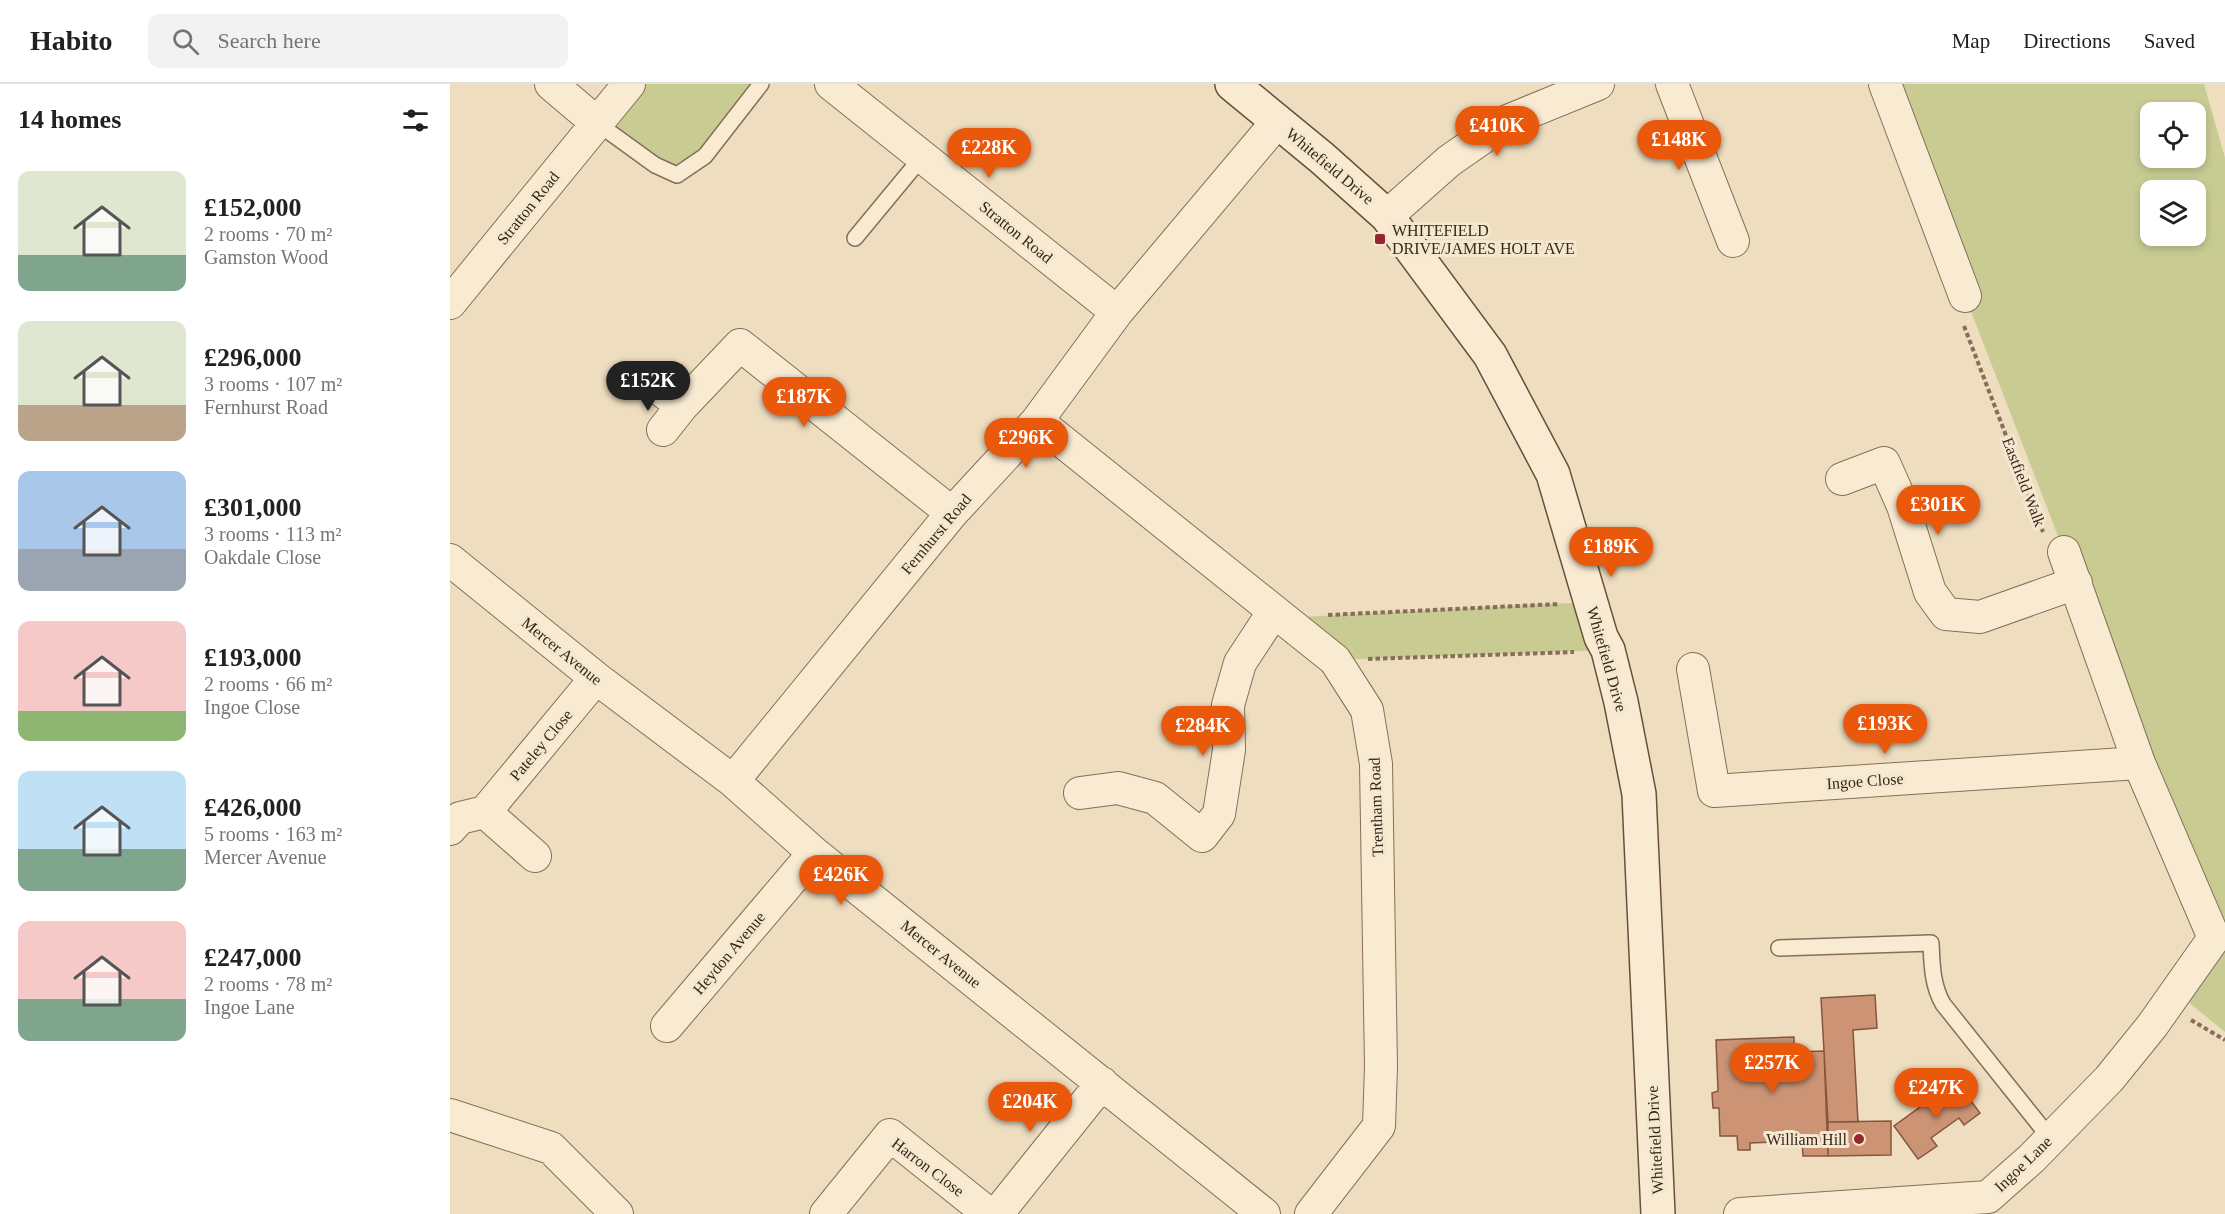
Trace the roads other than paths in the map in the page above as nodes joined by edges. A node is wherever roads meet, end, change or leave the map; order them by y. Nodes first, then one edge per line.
1 (550, 84) edge
2 (629, 84) edge
3 (761, 84) edge
4 (831, 84) edge
5 (1232, 84) edge
6 (1598, 84) edge
7 (1672, 84) edge
8 (1885, 84) edge
9 (1277, 122) junction
10 (597, 123) junction
11 (922, 157) junction
12 (1387, 216) junction
13 (855, 238) dead end
14 (1733, 241) dead end
15 (1965, 296) road end
16 (450, 303) edge
17 (1117, 312) junction
18 (645, 378) dead end
19 (1037, 421) junction
20 (1842, 479) dead end
21 (952, 513) junction
22 (2064, 552) road end
23 (450, 560) edge
24 (2076, 583) junction
25 (1278, 614) junction
26 (1693, 669) dead end
27 (596, 678) junction
28 (2139, 763) junction
29 (733, 782) junction
30 (1080, 794) dead end
31 (485, 812) junction
32 (450, 829) edge
33 (814, 853) junction
34 (535, 856) dead end
35 (1779, 948) dead end
36 (667, 1026) dead end
37 (1102, 1083) junction
38 (450, 1115) edge
39 (2050, 1138) junction
40 (1995, 1206) edge
41 (1875, 1210) edge
42 (617, 1214) edge
43 (826, 1214) edge
44 (989, 1214) edge
45 (997, 1214) edge
46 (1264, 1214) edge
47 (1311, 1214) edge
48 (1658, 1214) edge
49 (1740, 1214) edge

1 - 10 street
2 - 10 street, Stratton Road
3 - 10 lane
4 - 11 street, Stratton Road
5 - 9 main road, Whitefield Drive
6 - 12 street
7 - 14 street
8 - 15 street
9 - 12 main road, Whitefield Drive
9 - 17 street, Fernhurst Road
10 - 16 street, Stratton Road
11 - 13 lane
11 - 17 street, Stratton Road
12 - 48 main road, Whitefield Drive
17 - 19 street, Fernhurst Road
18 - 21 street
19 - 21 street, Fernhurst Road
19 - 25 street, Trentham Road
20 - 24 street
21 - 29 street, Fernhurst Road
22 - 24 street
23 - 27 street, Mercer Avenue
24 - 28 street
25 - 30 street
25 - 47 street, Trentham Road
26 - 28 street, Ingoe Close
27 - 29 street, Mercer Avenue
27 - 31 street, Pateley Close
28 - 39 street, Ingoe Lane
29 - 33 street, Mercer Avenue
31 - 32 street
31 - 34 street
33 - 36 street, Heydon Avenue
33 - 37 street, Mercer Avenue
35 - 39 lane
37 - 45 street
37 - 46 street, Mercer Avenue
38 - 42 street
39 - 40 street, Ingoe Lane
40 - 41 street, Ingoe Lane
41 - 49 street, Ingoe Lane
43 - 44 street, Harron Close

